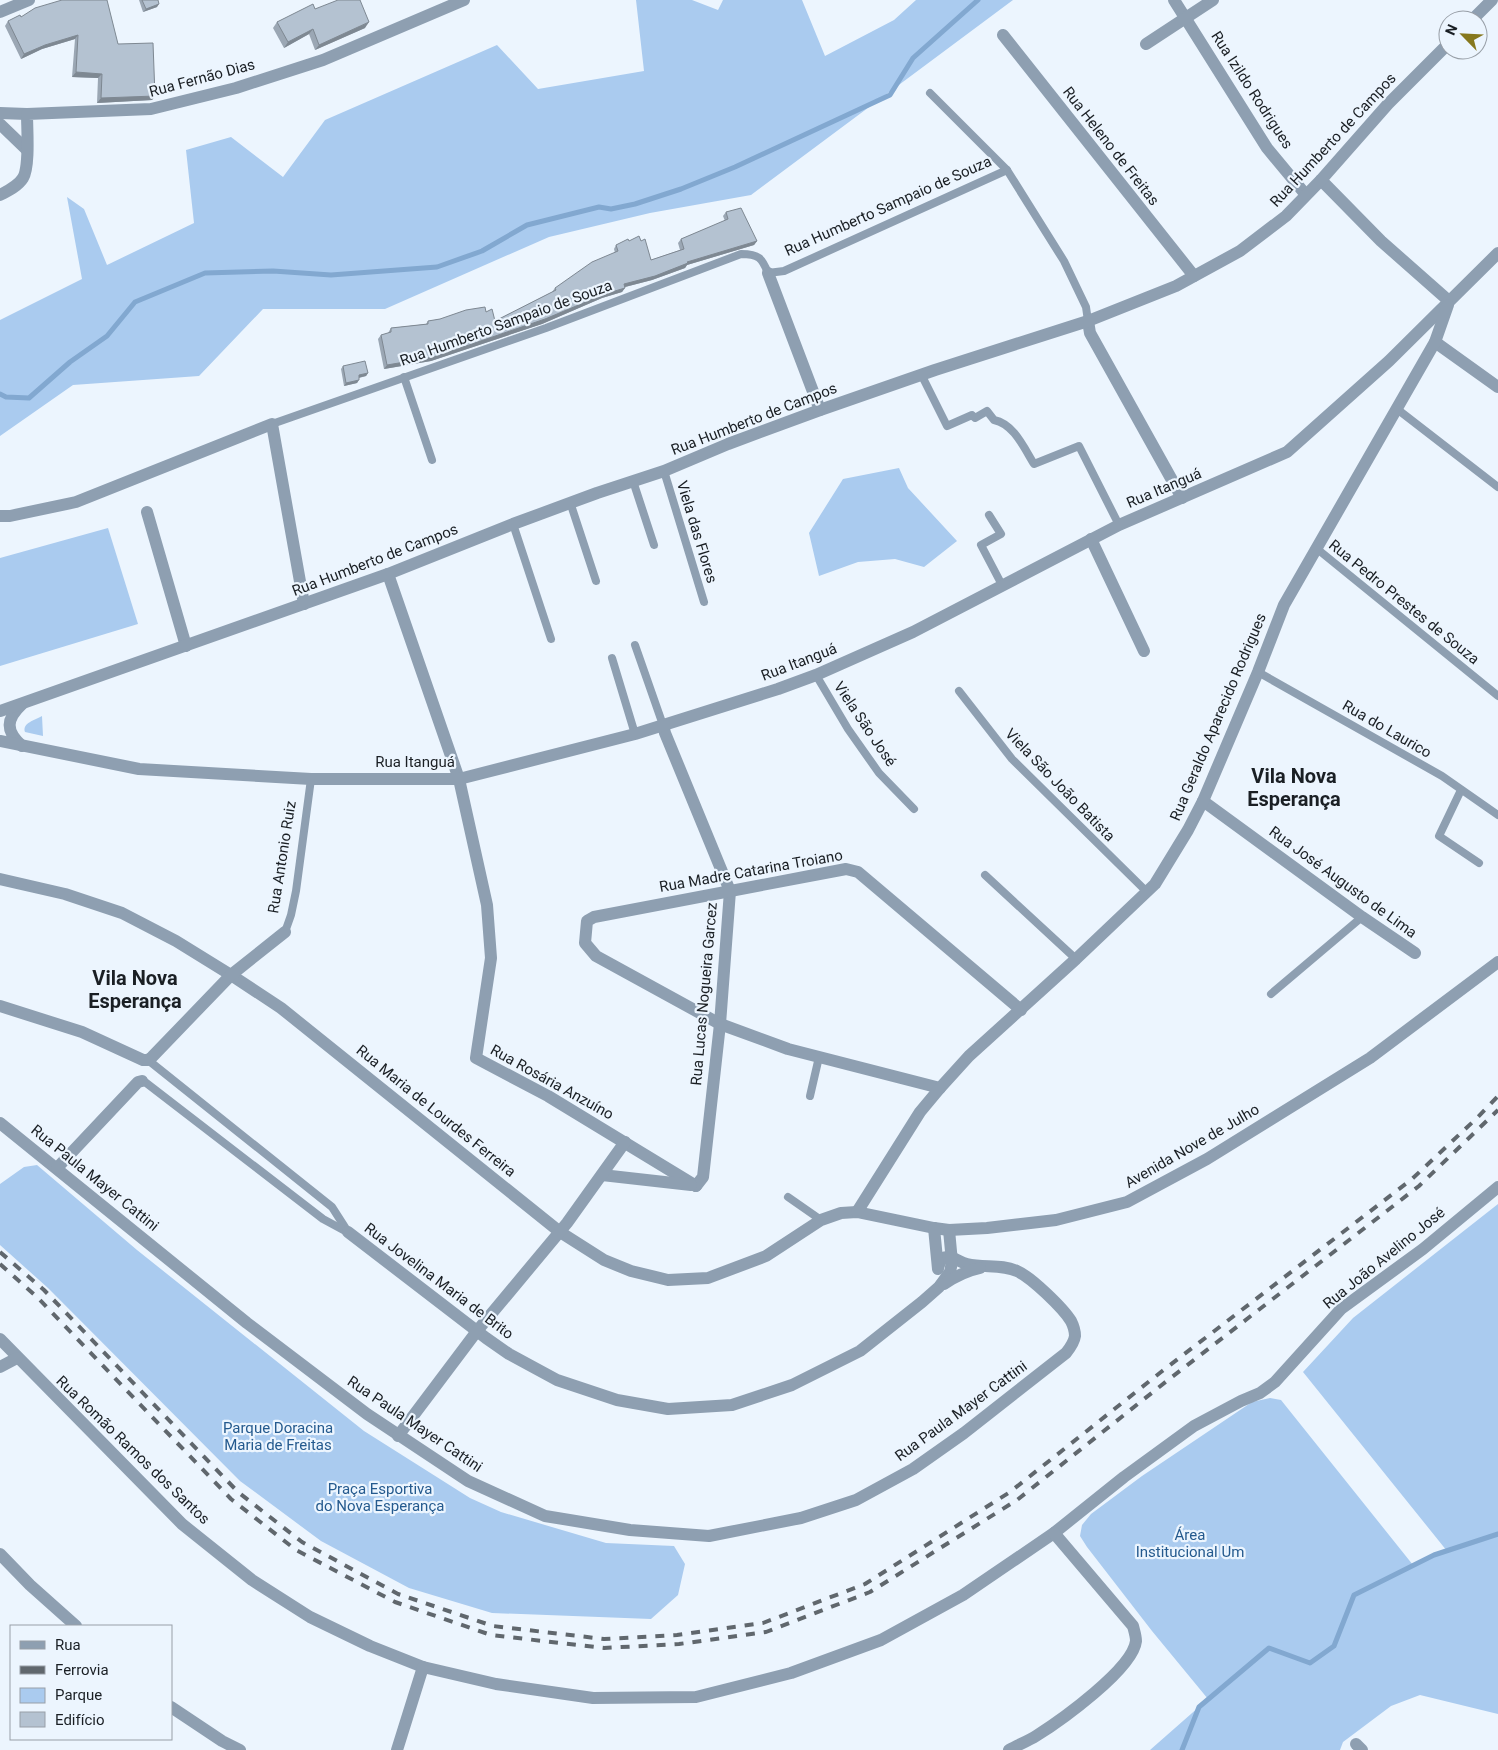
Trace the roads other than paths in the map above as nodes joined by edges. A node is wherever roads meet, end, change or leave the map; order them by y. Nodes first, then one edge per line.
1 (29, 0) edge
2 (464, 0) edge
3 (1174, 0) edge
4 (1213, 0) edge
5 (1492, 0) edge
6 (1482, 10) edge
7 (0, 12) edge
8 (1186, 18) junction
9 (1002, 35) dead end
10 (1146, 44) dead end
11 (1438, 54) edge
12 (930, 93) dead end
13 (0, 113) edge
14 (27, 114) junction
15 (0, 124) edge
16 (26, 150) junction
17 (1007, 170) junction
18 (1321, 180) junction
19 (0, 195) edge
20 (1306, 195) junction
21 (1498, 253) edge
22 (768, 274) junction
23 (1194, 276) junction
24 (1449, 301) junction
25 (1088, 321) junction
26 (1435, 342) junction
27 (1401, 349) junction
28 (1418, 371) junction
29 (921, 374) junction
30 (404, 377) junction
31 (1498, 387) edge
32 (1396, 409) junction
33 (820, 410) junction
34 (272, 424) junction
35 (432, 460) dead end
36 (664, 471) junction
37 (634, 481) junction
38 (1498, 487) edge
39 (1182, 498) junction
40 (570, 502) junction
41 (147, 512) dead end
42 (989, 515) dead end
43 (0, 516) edge
44 (513, 524) junction
45 (1119, 525) junction
46 (1091, 539) junction
47 (654, 545) dead end
48 (1316, 548) junction
49 (388, 574) junction
50 (596, 580) dead end
51 (1002, 585) junction
52 (704, 602) dead end
53 (304, 604) junction
54 (551, 639) dead end
55 (635, 645) dead end
56 (186, 646) junction
57 (1144, 651) dead end
58 (612, 658) dead end
59 (1258, 672) junction
60 (816, 675) junction
61 (959, 691) dead end
62 (1498, 696) edge
63 (22, 703) junction
64 (0, 711) edge
65 (663, 726) junction
66 (636, 734) junction
67 (0, 741) edge
68 (22, 746) junction
69 (311, 779) junction
70 (459, 779) junction
71 (1461, 790) junction
72 (1203, 801) junction
73 (914, 809) dead end
74 (1498, 815) edge
75 (1479, 863) dead end
76 (985, 875) dead end
77 (0, 879) edge
78 (730, 891) junction
79 (1147, 892) junction
80 (1362, 917) junction
81 (285, 932) joint
82 (1415, 953) dead end
83 (1076, 959) junction
84 (1498, 962) edge
85 (231, 975) junction
86 (1271, 994) dead end
87 (0, 1006) edge
88 (1021, 1010) junction
89 (720, 1024) junction
90 (819, 1058) junction
91 (148, 1060) junction
92 (142, 1081) joint
93 (940, 1088) junction
94 (810, 1096) dead end
95 (0, 1123) edge
96 (625, 1142) junction
97 (57, 1168) junction
98 (602, 1175) junction
99 (696, 1186) junction
100 (1498, 1187) edge
101 (788, 1197) dead end
102 (857, 1212) junction
103 (821, 1220) junction
104 (934, 1228) junction
105 (949, 1230) junction
106 (348, 1232) junction
107 (560, 1232) junction
108 (951, 1256) junction
109 (988, 1267) junction
110 (938, 1268) junction
111 (939, 1288) junction
112 (922, 1302) junction
113 (477, 1331) junction
114 (0, 1339) edge
115 (17, 1358) junction
116 (0, 1367) edge
117 (398, 1436) junction
118 (1054, 1533) junction
119 (0, 1554) edge
120 (75, 1625) edge
121 (423, 1667) junction
122 (172, 1708) edge
123 (240, 1750) edge
124 (397, 1750) edge
125 (1009, 1750) edge

1 - 7 street
2 - 14 street, Rua Fernão Dias
3 - 8 street, Rua Izildo Rodrigues
4 - 8 street
5 - 6 street
8 - 10 street
8 - 20 street, Rua Izildo Rodrigues
9 - 23 street, Rua Heleno de Freitas
11 - 18 street, Rua Humberto de Campos
12 - 17 lane
13 - 14 street, Rua Fernão Dias
14 - 16 street
15 - 16 street
16 - 19 street
17 - 22 lane, Rua Humberto Sampaio de Souza
17 - 25 lane
18 - 20 street, Rua Humberto de Campos
18 - 24 street
20 - 23 street, Rua Humberto de Campos
21 - 24 street, Rua Itanguá
22 - 30 lane, Rua Humberto Sampaio de Souza
22 - 33 street
23 - 25 street, Rua Humberto de Campos
24 - 26 street, Rua Geraldo Aparecido Rodrigues
24 - 27 street, Rua Itanguá
25 - 29 street, Rua Humberto de Campos
25 - 39 street
26 - 28 street, Rua Geraldo Aparecido Rodrigues
26 - 31 street
27 - 28 street
27 - 39 street, Rua Itanguá
28 - 32 street, Rua Geraldo Aparecido Rodrigues
29 - 33 street, Rua Humberto de Campos
29 - 45 lane
30 - 34 lane, Rua Humberto Sampaio de Souza
30 - 35 lane
32 - 38 lane
32 - 48 street, Rua Geraldo Aparecido Rodrigues
33 - 36 street, Rua Humberto de Campos
34 - 43 street, Rua Humberto Sampaio de Souza
34 - 53 street
36 - 37 street, Rua Humberto de Campos
36 - 52 lane, Viela das Flores
37 - 40 street, Rua Humberto de Campos
37 - 47 lane
39 - 45 street, Rua Itanguá
40 - 44 street, Rua Humberto de Campos
40 - 50 lane
41 - 56 street
42 - 51 lane
44 - 49 street, Rua Humberto de Campos
44 - 54 lane
45 - 46 street, Rua Itanguá
46 - 51 street, Rua Itanguá
46 - 57 street
48 - 59 street, Rua Geraldo Aparecido Rodrigues
48 - 62 lane, Rua Pedro Prestes de Souza
49 - 53 street, Rua Humberto de Campos
49 - 70 street
51 - 60 street, Rua Itanguá
53 - 56 street, Rua Humberto de Campos
55 - 65 lane
56 - 63 street, Rua Humberto de Campos
58 - 66 lane
59 - 71 lane, Rua do Laurico
59 - 72 street, Rua Geraldo Aparecido Rodrigues
60 - 65 street, Rua Itanguá
60 - 73 lane, Viela São José
61 - 79 lane, Viela São João Batista
63 - 64 street, Rua Humberto de Campos
63 - 68 street
65 - 66 street, Rua Itanguá
65 - 78 street, Rua Lucas Nogueira Garcez
66 - 70 street, Rua Itanguá
67 - 68 street, Rua Itanguá
68 - 69 street, Rua Itanguá
69 - 70 street, Rua Itanguá
69 - 81 lane, Rua Antonio Ruiz
70 - 96 street, Rua Rosária Anzuíno
71 - 74 lane, Rua do Laurico
71 - 75 lane
72 - 79 street, Rua Geraldo Aparecido Rodrigues
72 - 80 street, Rua José Augusto de Lima
76 - 83 lane
77 - 85 street, Rua Maria de Lourdes Ferreira
78 - 88 street, Rua Madre Catarina Troiano
78 - 89 street, Rua Lucas Nogueira Garcez
78 - 89 street, Rua Madre Catarina Troiano
79 - 83 street, Rua Geraldo Aparecido Rodrigues
80 - 82 street, Rua José Augusto de Lima
80 - 86 lane
81 - 85 street, Rua Antonio Ruiz
83 - 88 street, Rua Geraldo Aparecido Rodrigues
84 - 105 street, Avenida Nove de Julho
85 - 91 street, Rua Antonio Ruiz
85 - 107 street, Rua Maria de Lourdes Ferreira
87 - 91 street, Rua Jovelina Maria de Brito
88 - 93 street, Rua Geraldo Aparecido Rodrigues
89 - 90 street
89 - 99 street, Rua Lucas Nogueira Garcez
90 - 93 street
90 - 94 lane
91 - 106 lane, Rua Jovelina Maria de Brito
92 - 97 street
92 - 106 lane, Rua Jovelina Maria de Brito
93 - 102 street, Rua Geraldo Aparecido Rodrigues
95 - 97 street, Rua Paula Mayer Cattini
96 - 98 street
96 - 99 street, Rua Rosária Anzuíno
97 - 117 street, Rua Paula Mayer Cattini
98 - 99 street
98 - 107 street
100 - 118 street, Rua João Avelino José
101 - 103 lane
102 - 103 street, Rua Maria de Lourdes Ferreira
102 - 104 street, Avenida Nove de Julho
103 - 107 street, Rua Maria de Lourdes Ferreira
104 - 105 street, Avenida Nove de Julho
104 - 110 street, Rua Jovelina Maria de Brito
105 - 108 street, Rua Jovelina Maria de Brito
106 - 113 street, Rua Jovelina Maria de Brito
107 - 113 street
108 - 109 street, Rua Paula Mayer Cattini
108 - 110 street
108 - 111 street, Rua Jovelina Maria de Brito
109 - 111 street, Rua Paula Mayer Cattini
109 - 117 street, Rua Paula Mayer Cattini
110 - 112 street, Rua Jovelina Maria de Brito
111 - 112 street, Rua Jovelina Maria de Brito
112 - 113 street, Rua Jovelina Maria de Brito
113 - 117 street
114 - 115 street, Rua Romão Ramos dos Santos
115 - 116 street
115 - 121 street, Rua Romão Ramos dos Santos
118 - 121 street, Rua Romão Ramos dos Santos
118 - 125 street
119 - 120 street
121 - 124 street
122 - 123 street

